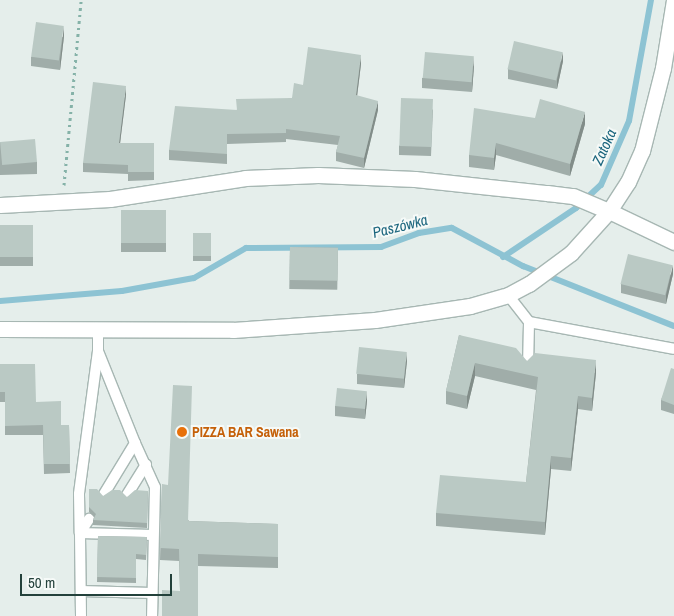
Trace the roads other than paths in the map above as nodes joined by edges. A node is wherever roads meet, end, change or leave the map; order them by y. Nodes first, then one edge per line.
1 (674, 0) edge
2 (0, 205) edge
3 (609, 211) junction
4 (674, 242) edge
5 (508, 295) junction
6 (529, 322) junction
7 (0, 329) edge
8 (98, 329) junction
9 (674, 349) edge
10 (98, 351) junction
11 (528, 367) edge
12 (135, 443) junction
13 (146, 465) junction
14 (104, 494) edge
15 (127, 495) edge
16 (89, 519) dead end
17 (80, 533) junction
18 (153, 535) junction
19 (80, 591) junction
20 (152, 593) junction
21 (81, 616) edge
22 (152, 616) edge

1 - 3 main road
2 - 3 main road
3 - 4 main road
3 - 5 main road
5 - 6 lane
5 - 8 main road
6 - 9 lane
6 - 11 lane
7 - 8 main road
8 - 10 lane
10 - 12 lane
10 - 17 lane
12 - 13 lane
12 - 14 lane
13 - 15 lane
13 - 18 lane
16 - 17 lane
17 - 18 lane
17 - 19 lane
18 - 20 lane
19 - 20 lane
19 - 21 lane
20 - 22 lane

